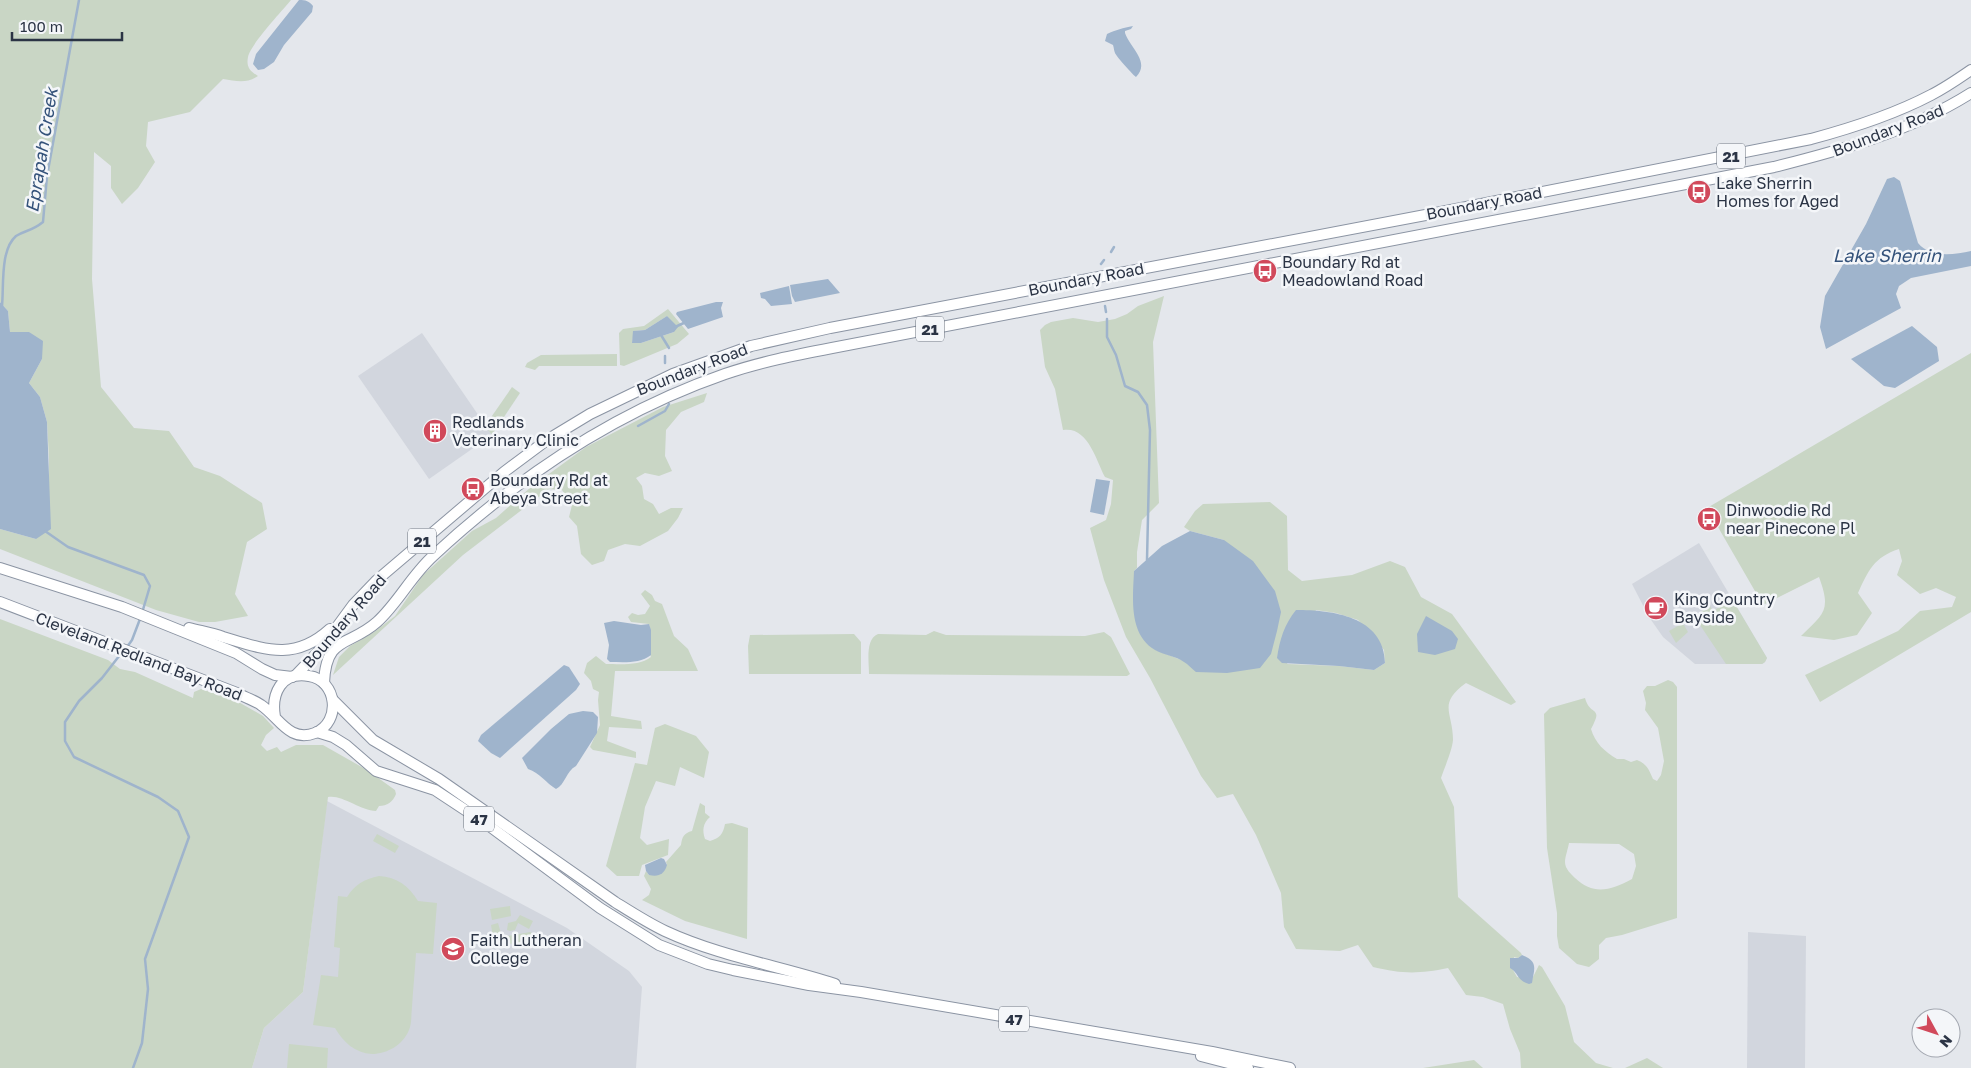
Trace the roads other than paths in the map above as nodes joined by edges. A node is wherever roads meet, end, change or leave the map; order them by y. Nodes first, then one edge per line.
1 (1971, 70) edge
2 (1971, 93) edge
3 (0, 568) edge
4 (0, 602) edge
5 (346, 615) junction
6 (222, 641) junction
7 (294, 676) junction
8 (324, 683) junction
9 (333, 700) junction
10 (275, 717) junction
11 (317, 732) junction
12 (861, 992) junction
13 (1167, 1045) junction
14 (1248, 1068) edge
15 (1290, 1068) edge

1 - 5 highway, Boundary Road / 21
2 - 8 highway, Boundary Road / 21
3 - 6 highway, 21
4 - 10 highway, Cleveland Redland Bay Road
5 - 6 highway, 21
5 - 7 highway, Boundary Road / 21
6 - 7 highway, Cleveland Redland Bay Road / 21
7 - 8 highway, Cleveland Redland Bay Road
7 - 10 highway, 21
8 - 9 highway, Cleveland Redland Bay Road
9 - 11 highway
9 - 12 highway, Cleveland Redland Bay Road / 47
10 - 11 highway, Cleveland Redland Bay Road
11 - 12 highway, Cleveland Redland Bay Road / 47
12 - 13 highway, Cleveland Redland Bay Road / 47
13 - 14 highway, Cleveland Redland Bay Road / 47
13 - 15 highway, Cleveland Redland Bay Road / 47

